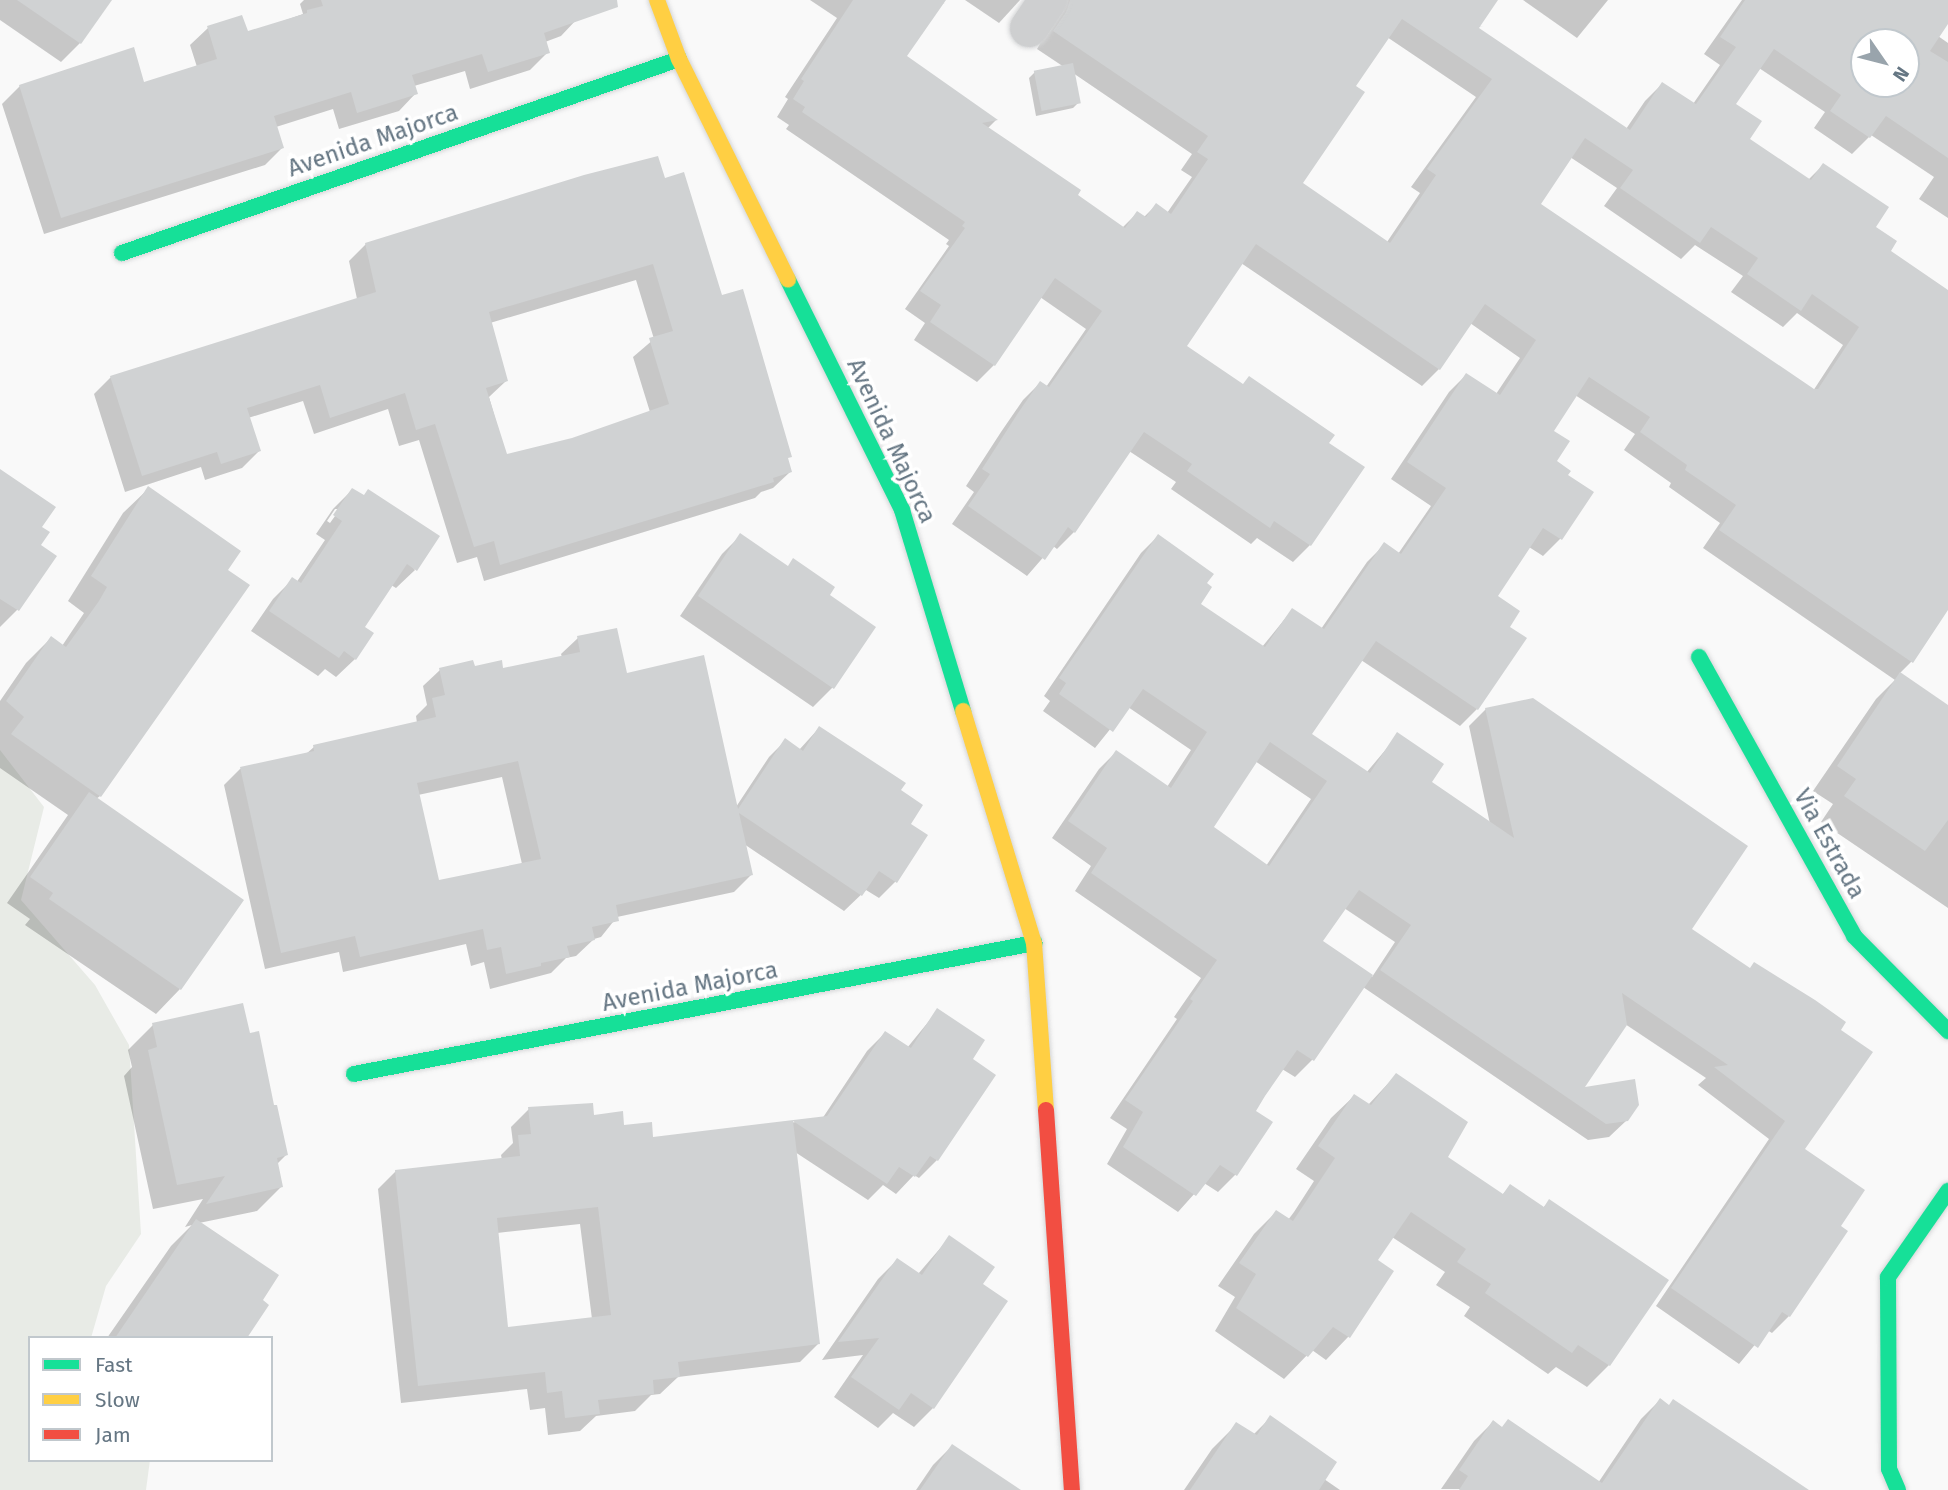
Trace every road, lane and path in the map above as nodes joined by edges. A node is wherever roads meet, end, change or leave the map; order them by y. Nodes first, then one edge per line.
1 (657, 0) edge
2 (679, 59) junction
3 (122, 253) dead end
4 (1699, 657) dead end
5 (1034, 943) junction
6 (1948, 1031) edge
7 (354, 1074) dead end
8 (1948, 1191) edge
9 (1072, 1490) edge
10 (1898, 1490) edge

1 - 2 street, Avenida Majorca
2 - 3 street, Avenida Majorca
2 - 5 street, Avenida Majorca
4 - 6 street, Via Estrada
5 - 7 street, Avenida Majorca
5 - 9 street, Avenida Majorca
8 - 10 street

